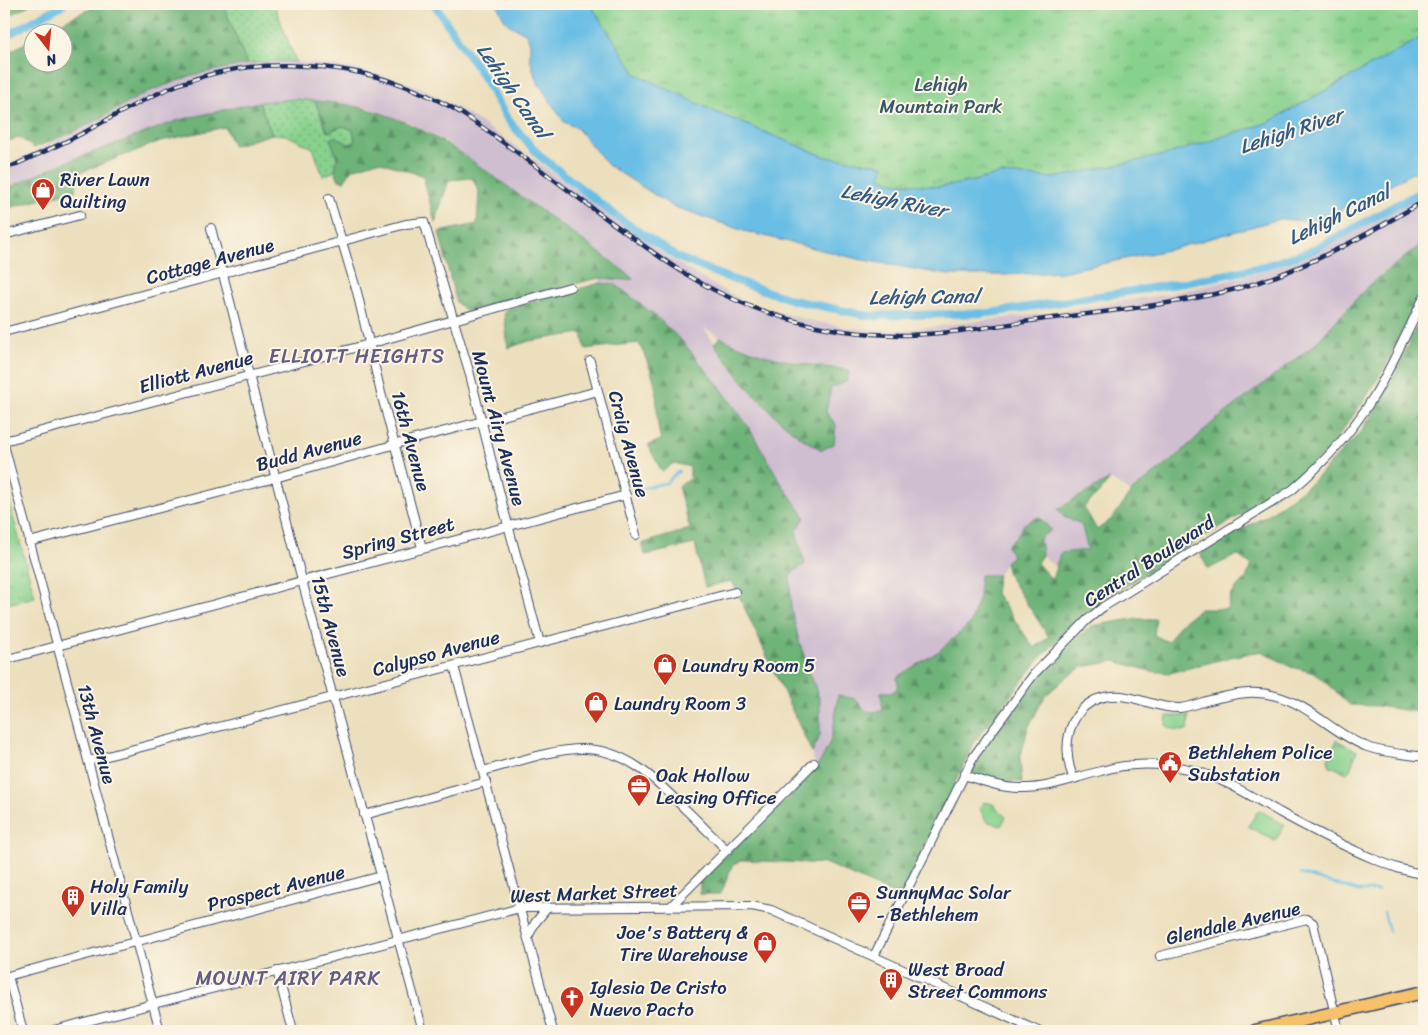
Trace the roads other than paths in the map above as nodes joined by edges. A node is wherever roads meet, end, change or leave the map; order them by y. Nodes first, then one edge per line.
1 (329, 198) dead end
2 (80, 215) dead end
3 (424, 222) joint
4 (211, 228) dead end
5 (4, 235) edge
6 (343, 242) junction
7 (222, 274) junction
8 (570, 287) dead end
9 (1424, 297) edge
10 (453, 320) junction
11 (4, 332) edge
12 (369, 344) junction
13 (590, 361) dead end
14 (249, 375) junction
15 (598, 391) junction
16 (481, 422) junction
17 (4, 441) edge
18 (396, 444) junction
19 (4, 445) edge
20 (276, 478) junction
21 (626, 495) junction
22 (508, 526) junction
23 (636, 535) dead end
24 (29, 542) junction
25 (422, 548) junction
26 (302, 581) junction
27 (735, 592) dead end
28 (540, 643) junction
29 (56, 646) junction
30 (4, 660) edge
31 (454, 666) junction
32 (333, 697) junction
33 (1424, 757) edge
34 (88, 761) junction
35 (814, 763) dead end
36 (483, 771) junction
37 (964, 775) junction
38 (1074, 779) junction
39 (486, 782) junction
40 (364, 814) junction
41 (727, 850) junction
42 (1424, 874) edge
43 (381, 876) junction
44 (671, 906) junction
45 (520, 908) junction
46 (548, 908) junction
47 (528, 937) junction
48 (398, 940) junction
49 (135, 942) junction
50 (874, 956) junction
51 (1160, 956) dead end
52 (277, 971) junction
53 (6, 976) edge
54 (1424, 992) edge
55 (153, 1004) junction
56 (1334, 1012) junction
57 (23, 1031) edge
58 (50, 1031) edge
59 (160, 1031) edge
60 (293, 1031) edge
61 (422, 1031) edge
62 (552, 1031) edge
63 (1038, 1031) edge
64 (1255, 1031) edge
65 (1339, 1031) edge

1 - 6 street, 16th Avenue
2 - 5 street
3 - 6 street, Cottage Avenue
3 - 10 street, Mount Airy Avenue
4 - 7 street, 15th Avenue
6 - 7 street, Cottage Avenue
6 - 12 street, 16th Avenue
7 - 11 street, Cottage Avenue
7 - 14 street, 15th Avenue
8 - 10 street, Elliott Avenue
9 - 37 street, Central Boulevard
10 - 12 street, Elliott Avenue
10 - 16 street, Mount Airy Avenue
12 - 14 street, Elliott Avenue
12 - 18 street, 16th Avenue
13 - 15 street, Craig Avenue
14 - 17 street, Elliott Avenue
14 - 20 street, 15th Avenue
15 - 16 street, Budd Avenue
15 - 21 street, Craig Avenue
16 - 18 street, Budd Avenue
16 - 22 street, Mount Airy Avenue
18 - 20 street, Budd Avenue
18 - 25 street, 16th Avenue
19 - 24 street, 13th Avenue
20 - 24 street, Budd Avenue
20 - 26 street, 15th Avenue
21 - 22 street, Spring Street
21 - 23 street, Craig Avenue
22 - 25 street, Spring Street
22 - 28 street, Mount Airy Avenue
24 - 29 street, 13th Avenue
25 - 26 street, Spring Street
26 - 29 street, Spring Street
26 - 32 street, 15th Avenue
27 - 28 street, Calypso Avenue
28 - 31 street, Calypso Avenue
29 - 30 street, Spring Street
29 - 34 street, 13th Avenue
31 - 32 street, Calypso Avenue
31 - 36 street
32 - 34 street, Calypso Avenue
32 - 40 street, 15th Avenue
33 - 38 street
34 - 49 street, 13th Avenue
35 - 41 street
36 - 39 street
36 - 41 street
37 - 38 street
37 - 50 street, Central Boulevard
38 - 42 street
39 - 40 street
39 - 45 street
40 - 43 street, 15th Avenue
41 - 44 street
43 - 48 street, 15th Avenue
43 - 49 street, Prospect Avenue
44 - 46 street, West Market Street
44 - 50 street, West Market Street
45 - 46 street, West Market Street
45 - 47 street
45 - 48 street, West Market Street
46 - 47 street
47 - 62 street
48 - 52 street, West Market Street
48 - 61 street, 15th Avenue
49 - 53 street, Prospect Avenue
49 - 55 street, 13th Avenue
50 - 63 street, West Market Street
51 - 56 street, Glendale Avenue
52 - 55 street, West Market Street
52 - 60 street
53 - 57 street
54 - 56 main road
55 - 58 street, West Market Street
55 - 59 street, 13th Avenue
56 - 64 main road
56 - 65 street

